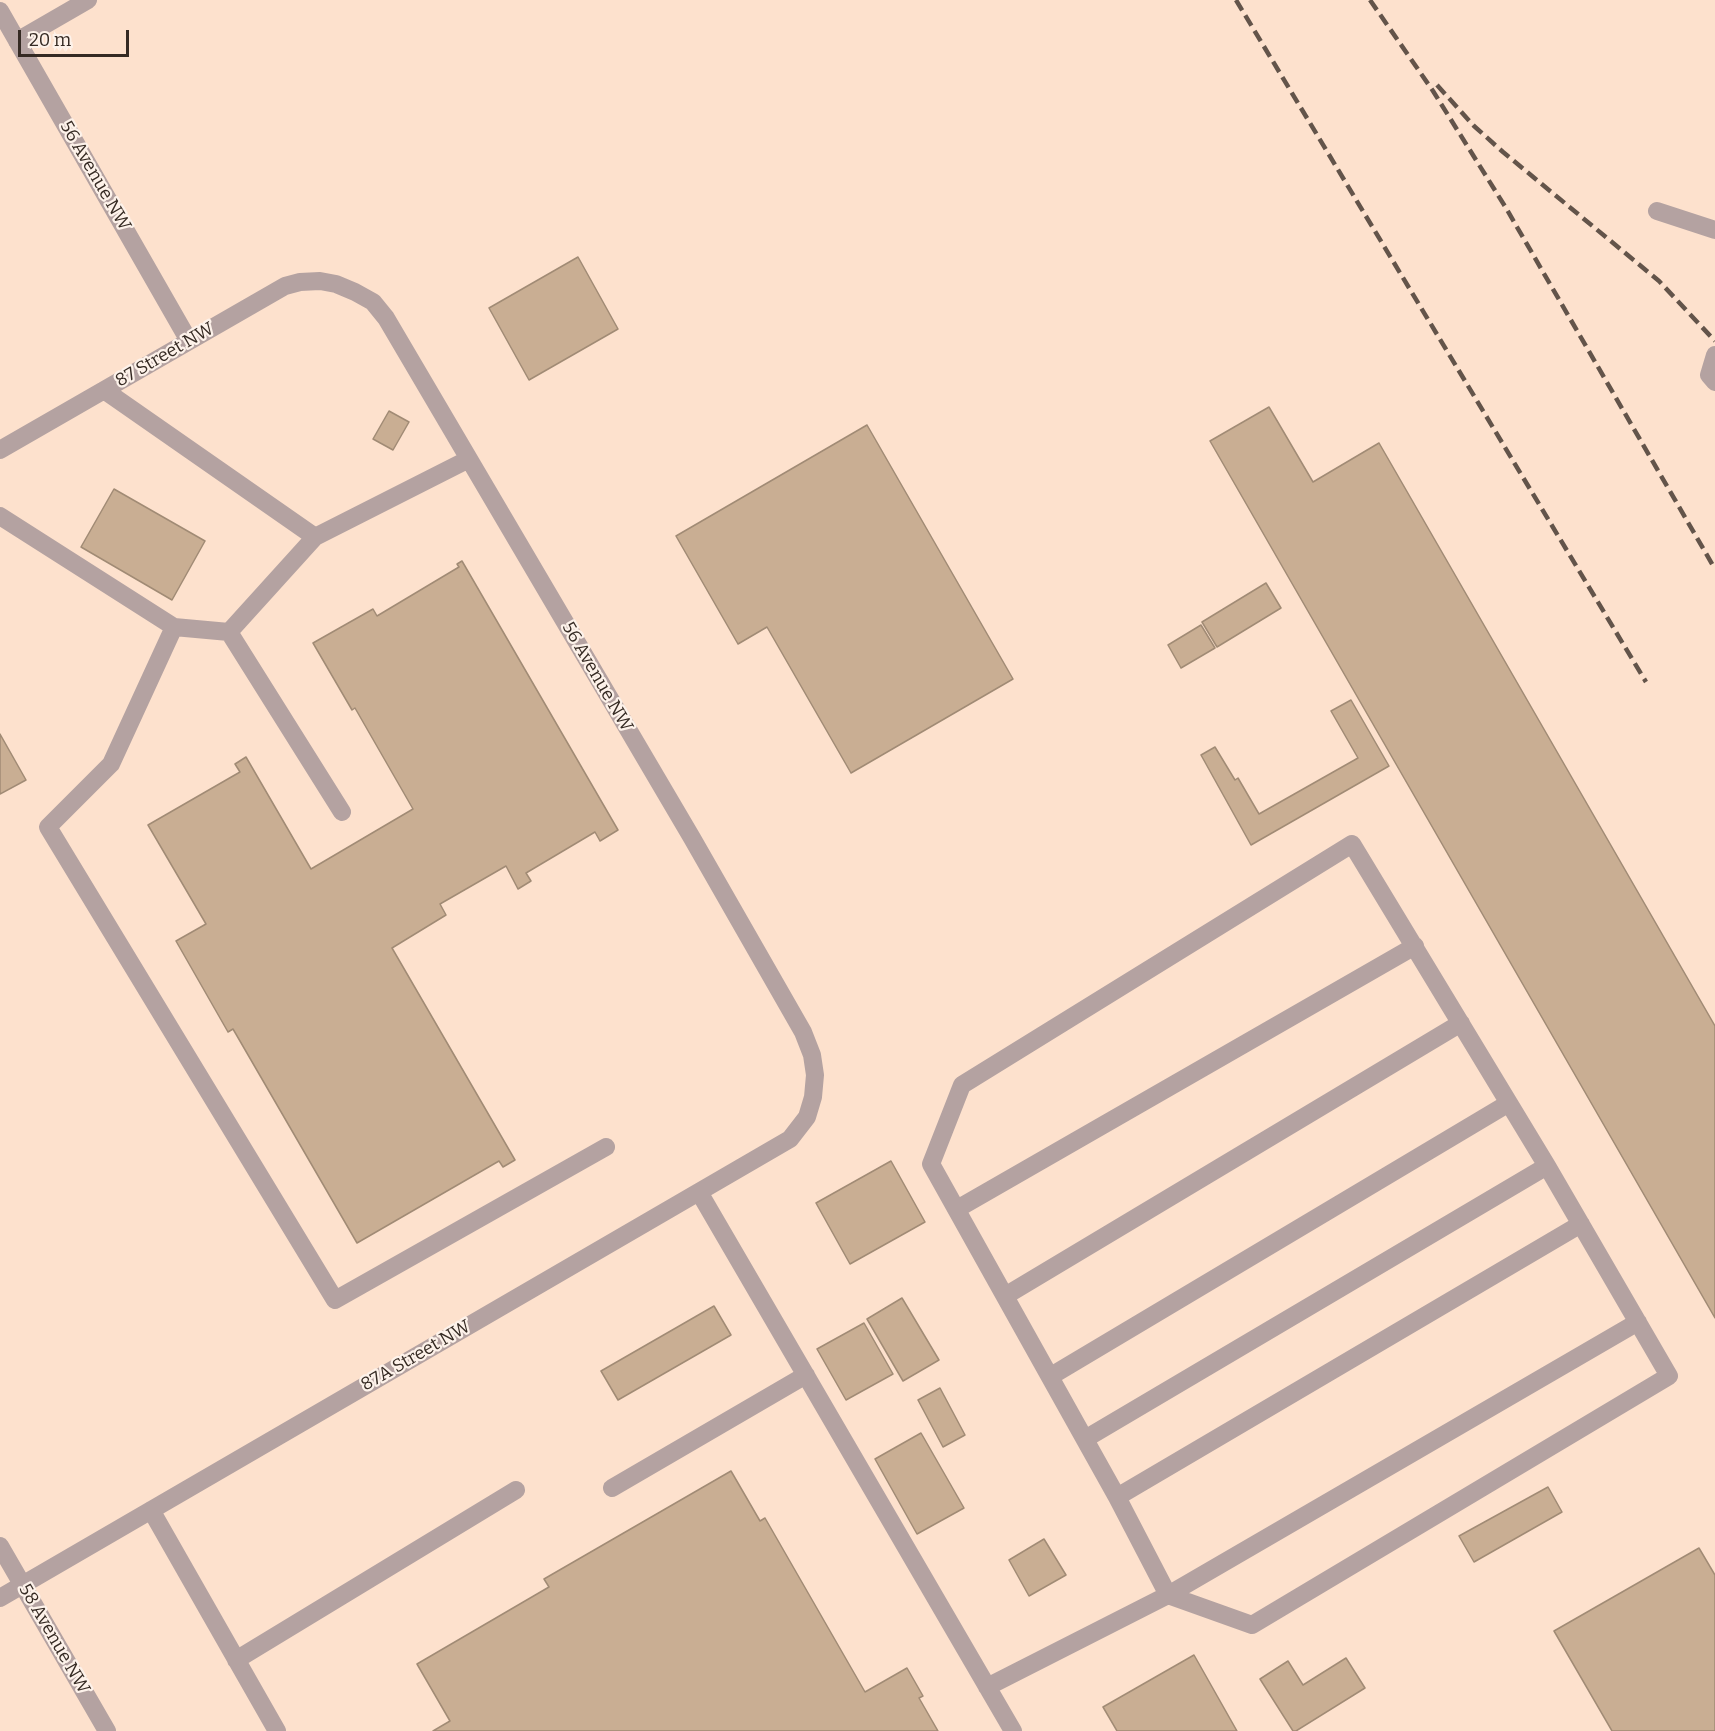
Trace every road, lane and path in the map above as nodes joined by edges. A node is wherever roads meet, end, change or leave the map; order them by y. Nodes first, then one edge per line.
1 (88, 0) edge
2 (0, 11) edge
3 (17, 41) junction
4 (1657, 211) dead end
5 (1715, 230) edge
6 (336, 284) joint
7 (189, 341) junction
8 (1715, 356) edge
9 (1715, 382) edge
10 (104, 390) junction
11 (0, 450) edge
12 (469, 459) junction
13 (0, 516) edge
14 (315, 537) junction
15 (174, 627) junction
16 (229, 632) junction
17 (342, 812) dead end
18 (1414, 946) junction
19 (1461, 1023) junction
20 (813, 1097) joint
21 (1509, 1103) junction
22 (606, 1147) dead end
23 (1547, 1166) junction
24 (699, 1192) junction
25 (957, 1209) junction
26 (1581, 1224) junction
27 (1005, 1296) junction
28 (1638, 1322) junction
29 (806, 1375) junction
30 (1051, 1376) junction
31 (1085, 1439) junction
32 (612, 1488) dead end
33 (516, 1490) dead end
34 (1117, 1497) junction
35 (151, 1510) junction
36 (0, 1546) edge
37 (22, 1585) junction
38 (1168, 1596) junction
39 (0, 1598) edge
40 (236, 1660) junction
41 (987, 1687) junction
42 (107, 1731) edge
43 (277, 1731) edge
44 (1013, 1731) edge

1 - 3 street
2 - 3 street, 56 Avenue NW
3 - 7 street, 56 Avenue NW
4 - 5 street
6 - 7 street, 87 Street NW
6 - 12 street, 56 Avenue NW
7 - 10 street, 87 Street NW
8 - 9 street
10 - 11 street, 87 Street NW
10 - 14 street
12 - 14 street
12 - 20 street, 56 Avenue NW
13 - 15 street
14 - 16 street
15 - 16 street
15 - 22 street
16 - 17 street
18 - 19 street
18 - 25 street
18 - 25 street
19 - 21 street
19 - 27 street
20 - 24 street, 87A Street NW
21 - 23 street
21 - 30 street
23 - 26 street
23 - 31 street
24 - 29 street
24 - 35 street, 87A Street NW
25 - 27 street
26 - 28 street
26 - 34 street
27 - 30 street
28 - 38 street
28 - 38 street
29 - 32 street
29 - 41 street
30 - 31 street
31 - 34 street
33 - 40 street
34 - 38 street
35 - 37 street, 87A Street NW
35 - 40 street
36 - 37 street, 58 Avenue NW
37 - 39 street, 87A Street NW
37 - 42 street, 58 Avenue NW
38 - 41 street
40 - 43 street
41 - 44 street

